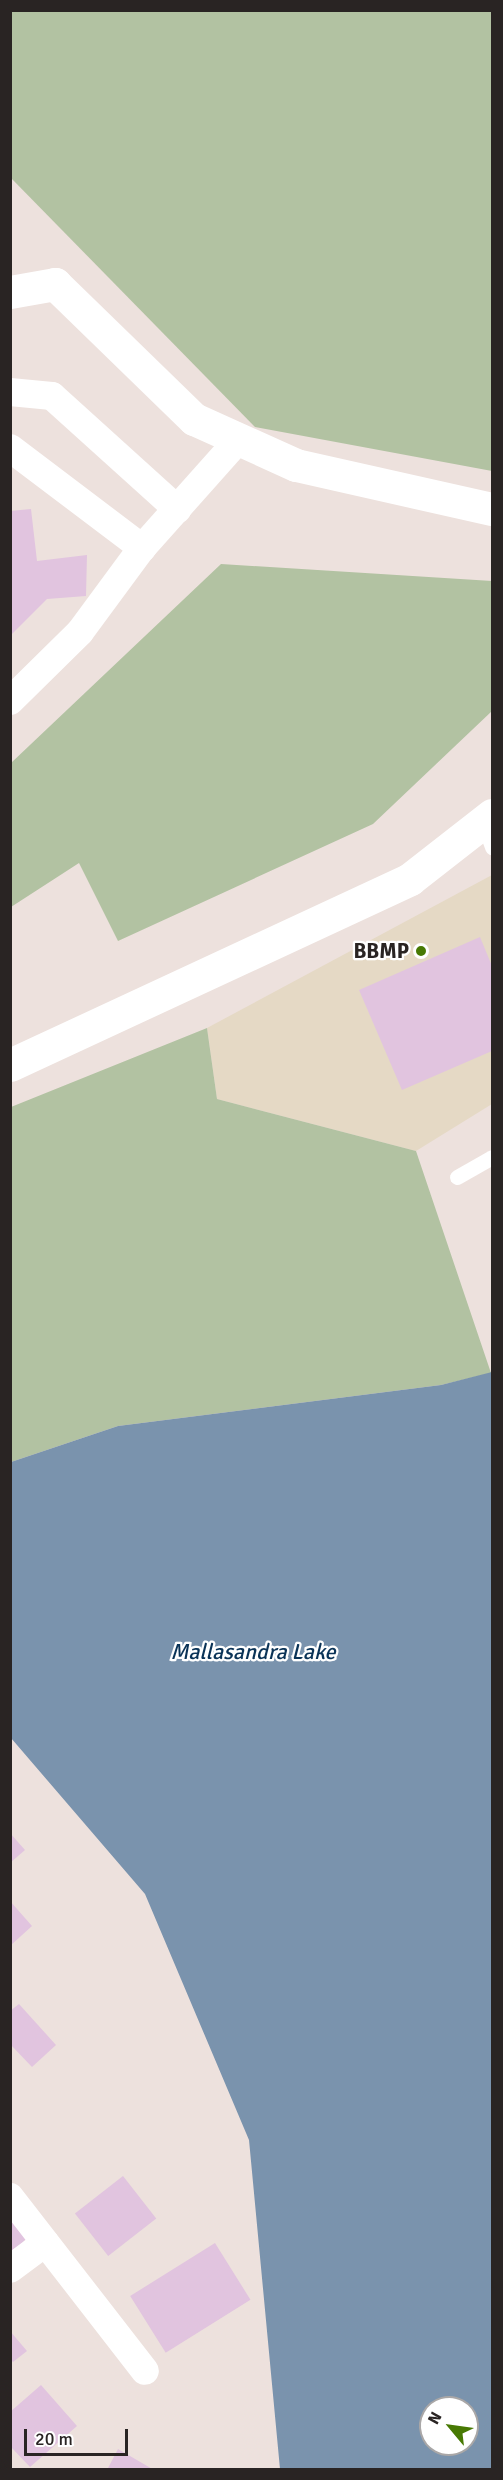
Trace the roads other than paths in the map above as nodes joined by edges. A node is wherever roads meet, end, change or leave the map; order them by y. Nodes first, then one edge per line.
1 (10, 292) edge
2 (10, 392) edge
3 (239, 439) junction
4 (10, 448) edge
5 (177, 509) junction
6 (492, 509) edge
7 (142, 548) junction
8 (10, 701) edge
9 (489, 828) edge
10 (10, 1065) edge
11 (492, 1157) edge
12 (457, 1177) dead end
13 (10, 2197) edge
14 (45, 2243) junction
15 (10, 2269) edge
16 (145, 2371) dead end

1 - 3 street
2 - 5 street
3 - 5 street
3 - 6 street
4 - 7 street
5 - 7 street
7 - 8 street
9 - 10 street
11 - 12 lane
13 - 14 street
14 - 15 street
14 - 16 street

